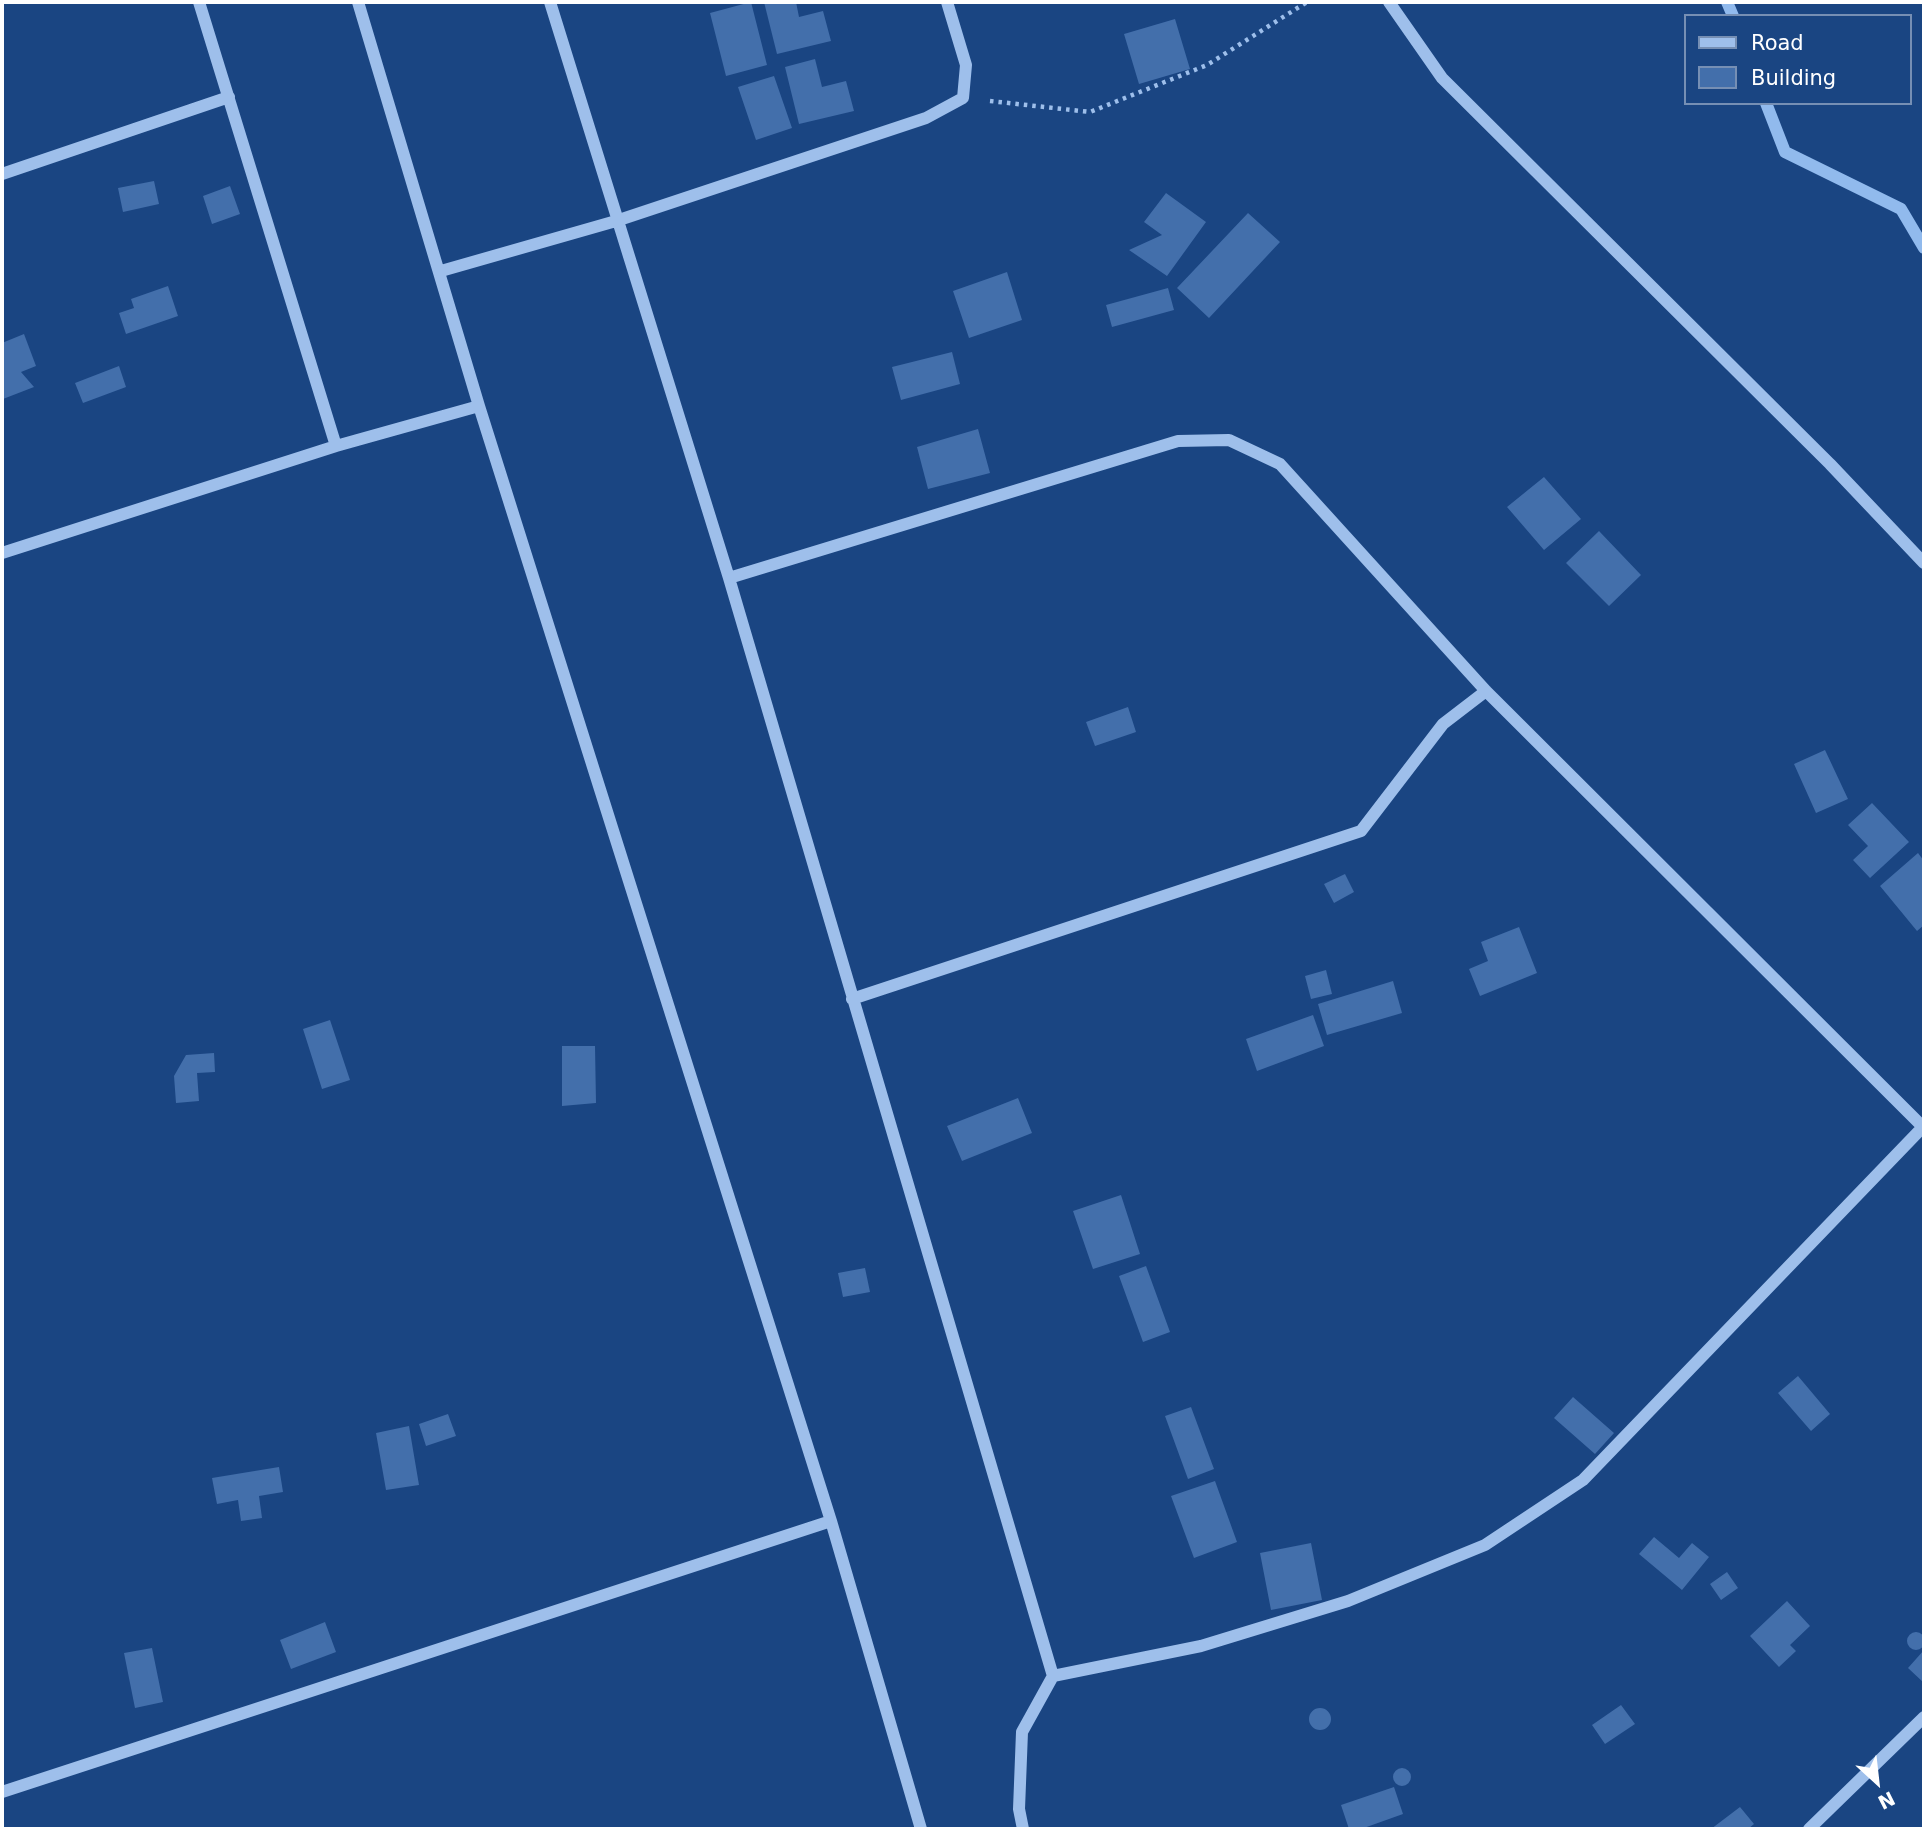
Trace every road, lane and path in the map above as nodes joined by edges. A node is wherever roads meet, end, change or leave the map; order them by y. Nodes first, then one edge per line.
1 (198, 2) edge
2 (358, 2) edge
3 (550, 2) edge
4 (947, 2) edge
5 (1307, 2) edge
6 (1389, 2) edge
7 (229, 97) junction
8 (963, 99) junction
9 (2, 174) edge
10 (616, 221) junction
11 (441, 271) junction
12 (479, 406) junction
13 (336, 446) junction
14 (2, 553) edge
15 (1924, 563) edge
16 (729, 578) junction
17 (1486, 691) junction
18 (852, 999) junction
19 (1924, 1128) edge
20 (831, 1521) junction
21 (1052, 1676) junction
22 (1924, 1717) edge
23 (2, 1793) edge
24 (921, 1829) edge
25 (1023, 1829) edge
26 (1809, 1829) edge

1 - 7 street
2 - 11 street
3 - 10 street
4 - 8 street
5 - 8 path
6 - 15 street
7 - 9 street
7 - 13 street
8 - 10 street
10 - 11 street
10 - 16 street
11 - 12 street
12 - 13 street
12 - 20 street
13 - 14 street
16 - 17 street
16 - 18 street
17 - 18 street
17 - 19 street
18 - 21 street
19 - 21 street
20 - 23 street
20 - 24 street
21 - 25 street
22 - 26 street

